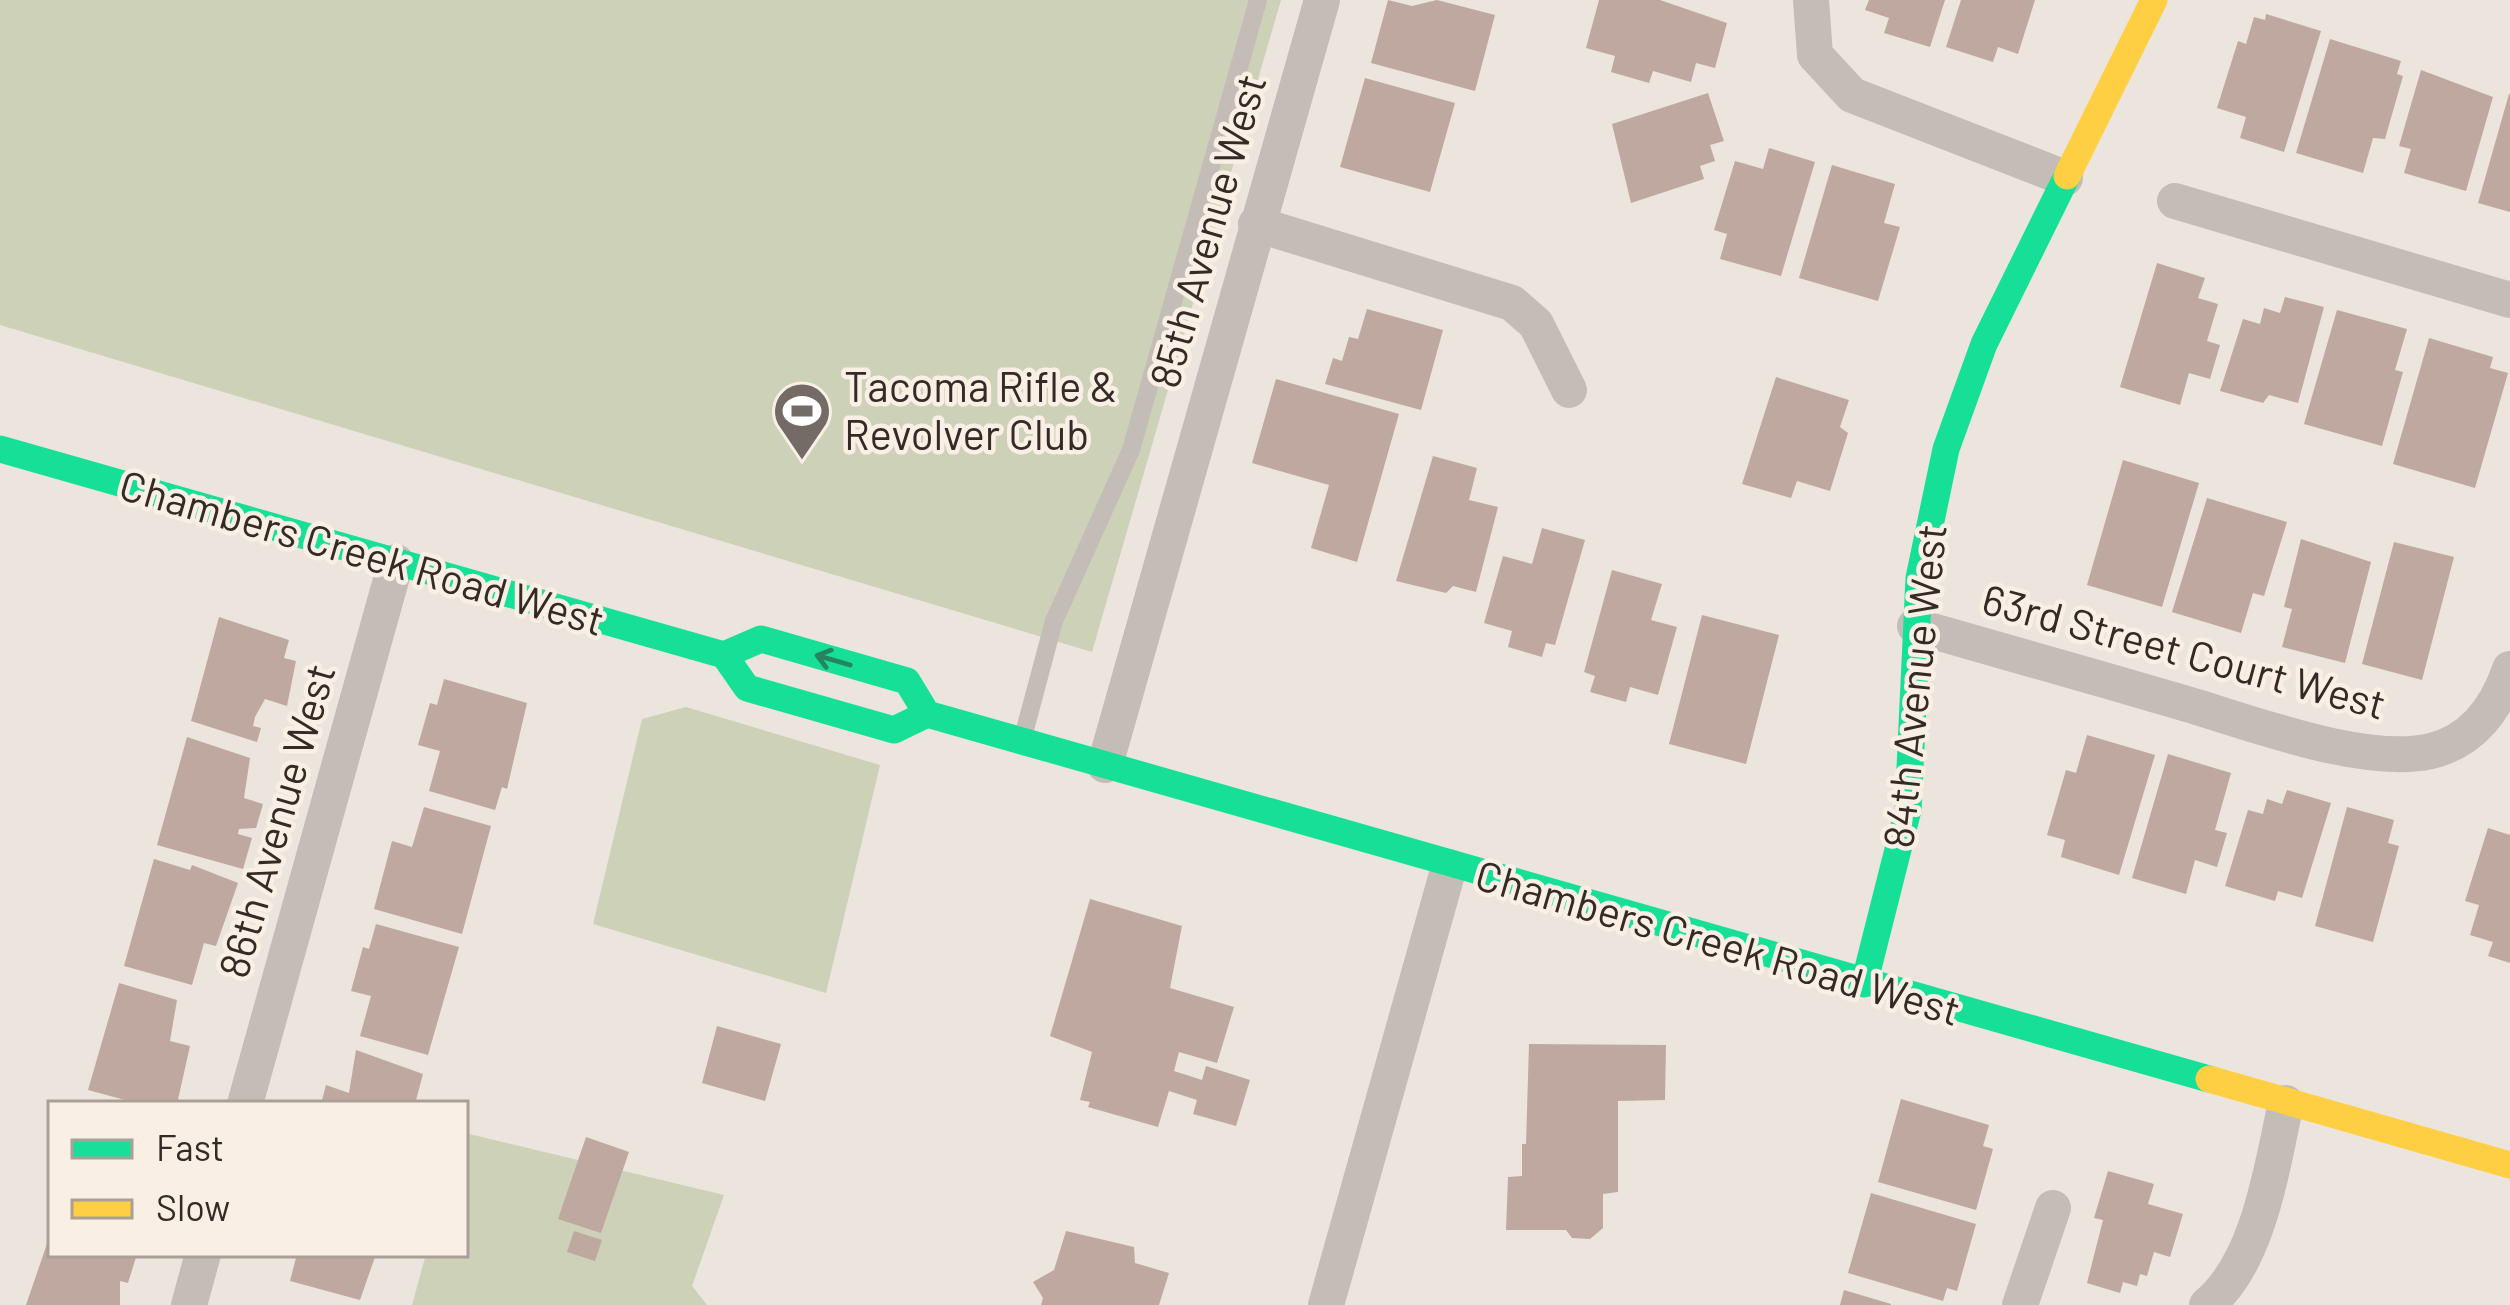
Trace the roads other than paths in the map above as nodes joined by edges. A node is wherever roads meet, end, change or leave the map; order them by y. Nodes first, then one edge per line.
1 (1258, 0) edge
2 (1322, 0) edge
3 (1811, 0) edge
4 (2154, 0) edge
5 (2065, 178) junction
6 (2175, 201) dead end
7 (1256, 224) junction
8 (2510, 300) edge
9 (1569, 390) dead end
10 (0, 449) edge
11 (396, 562) junction
12 (1915, 626) junction
13 (724, 655) junction
14 (2510, 669) edge
15 (928, 714) junction
16 (1022, 741) junction
17 (1105, 765) junction
18 (1449, 867) junction
19 (1864, 984) junction
20 (246, 1101) edge
21 (2286, 1103) junction
22 (2510, 1165) edge
23 (2053, 1208) dead end
24 (202, 1257) edge
25 (189, 1305) edge
26 (1326, 1305) edge
27 (2020, 1305) edge
28 (2207, 1305) edge

1 - 16 lane
2 - 7 street, 85th Avenue West
3 - 5 street
4 - 5 street, 84th Avenue West
5 - 12 street, 84th Avenue West
6 - 8 street
7 - 9 street
7 - 17 street, 85th Avenue West
10 - 11 street, Chambers Creek Road West
11 - 13 street, Chambers Creek Road West
11 - 20 street, 86th Avenue West
12 - 14 street, 63rd Street Court West
12 - 19 street, 84th Avenue West
13 - 15 street, Chambers Creek Road West
15 -> 13 street, Chambers Creek Road West
15 - 16 street, Chambers Creek Road West
16 - 17 street, Chambers Creek Road West
17 - 18 street, Chambers Creek Road West
18 - 19 street, Chambers Creek Road West
18 - 26 street
19 - 21 street, Chambers Creek Road West
21 - 22 street, Chambers Creek Road West
21 - 28 street
23 - 27 street
24 - 25 street

